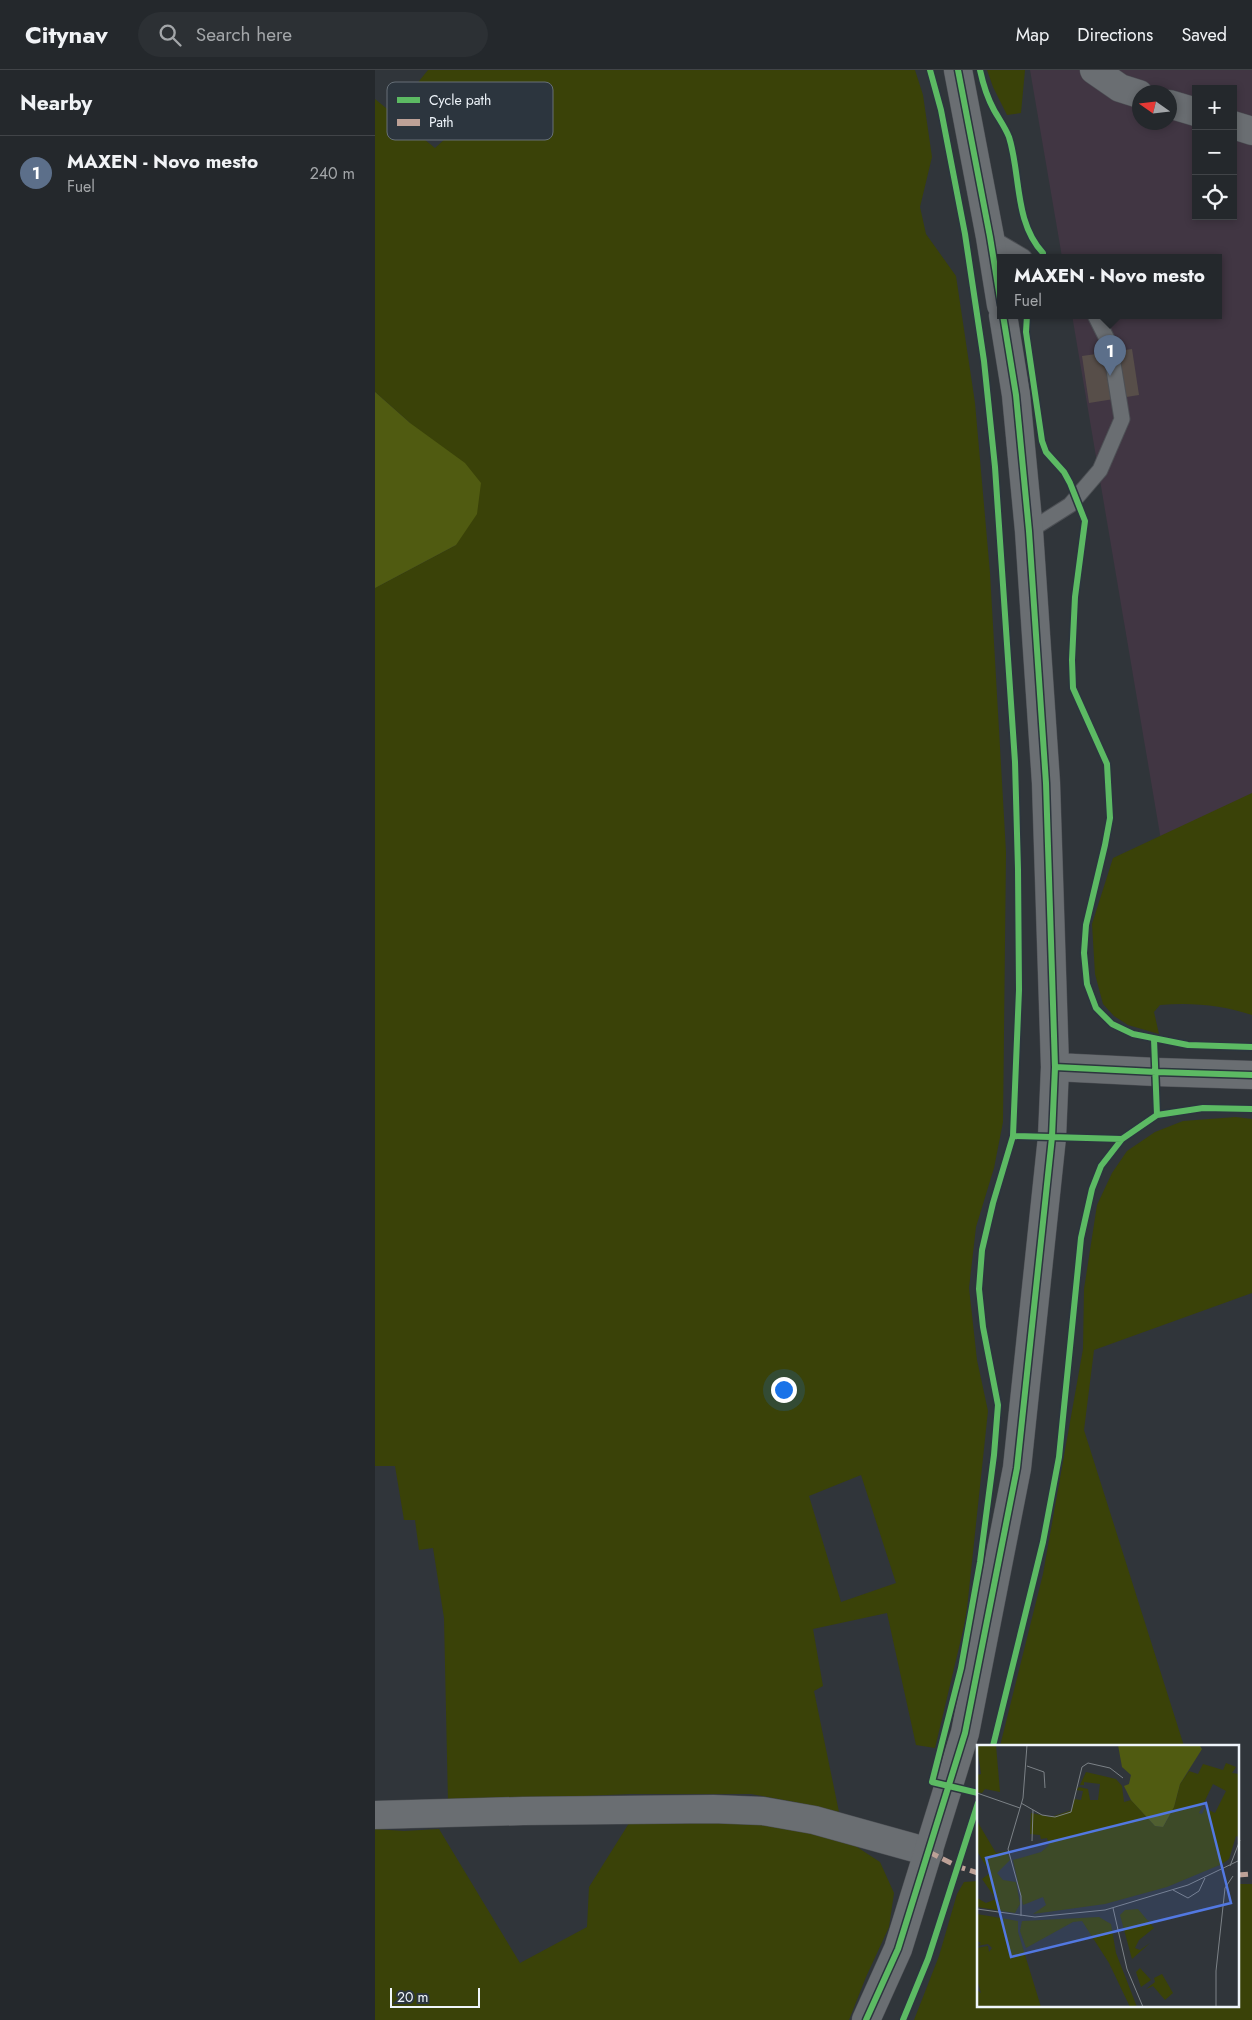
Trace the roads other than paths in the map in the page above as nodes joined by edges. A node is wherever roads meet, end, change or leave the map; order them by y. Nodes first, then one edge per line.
1 (958, 70) edge
2 (1094, 70) edge
3 (1132, 92) edge
4 (1177, 106) edge
5 (1192, 111) edge
6 (1237, 126) edge
7 (1252, 132) edge
8 (990, 237) junction
9 (1019, 254) edge
10 (997, 280) edge
11 (1004, 319) edge
12 (1097, 319) edge
13 (1029, 531) junction
14 (1055, 1067) junction
15 (1252, 1074) edge
16 (375, 1814) edge
17 (929, 1852) junction
18 (866, 2020) edge

1 - 8 street
2 - 3 street
4 - 5 street
6 - 7 street
8 - 9 lane
8 - 10 street
11 - 13 street
12 - 13 lane
13 - 14 street
14 - 15 street
14 - 17 street
16 - 17 street
17 - 18 street

